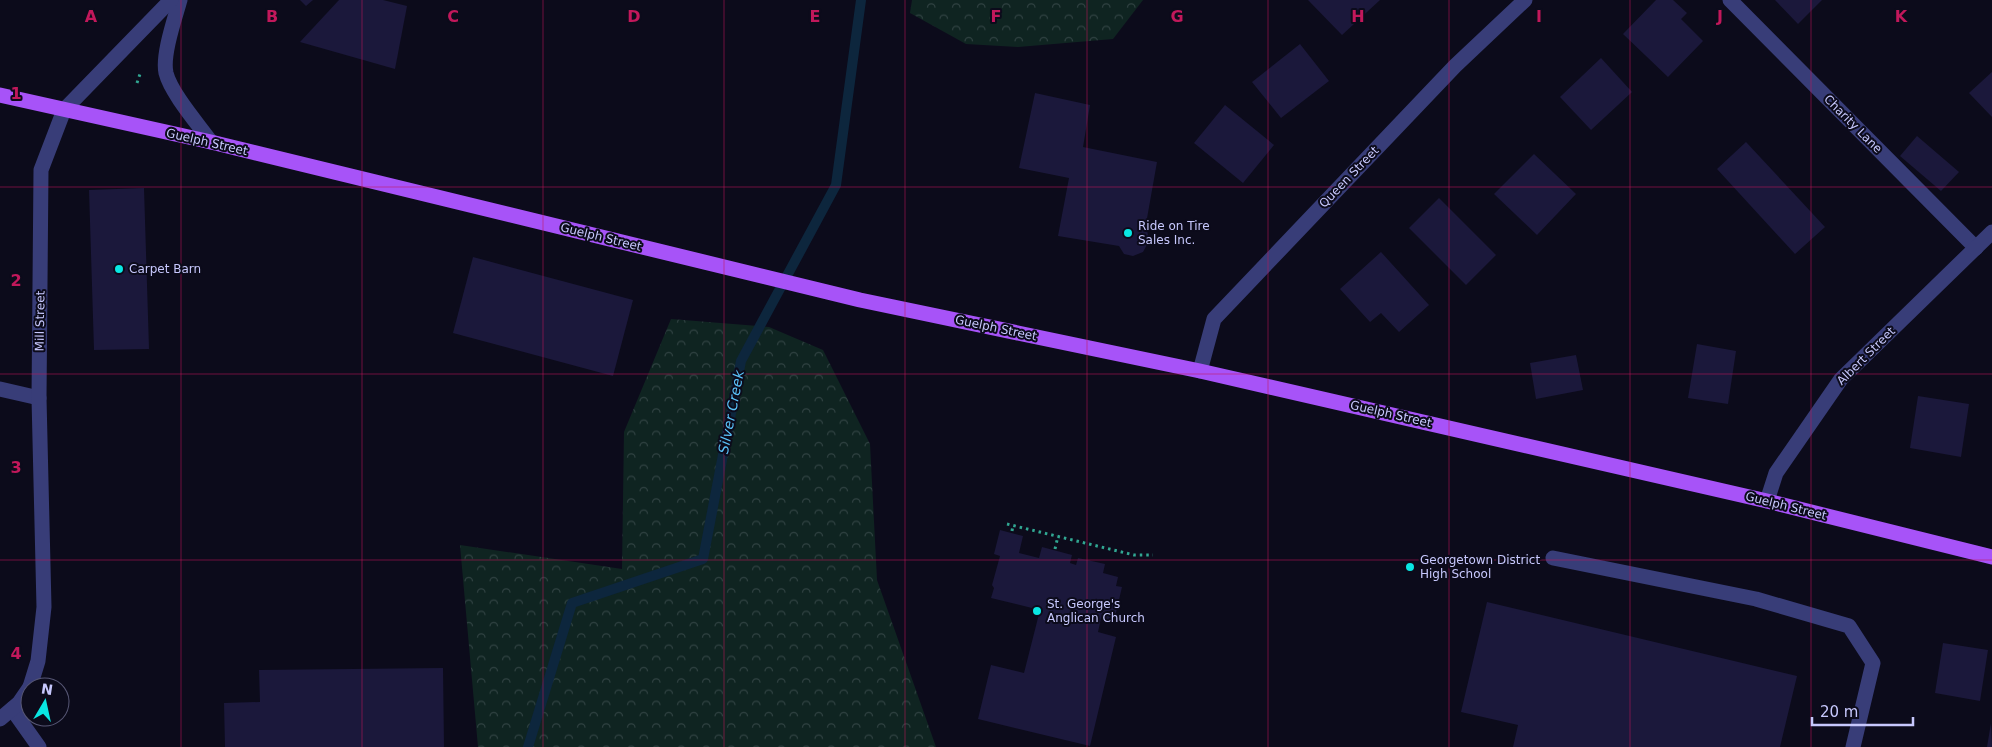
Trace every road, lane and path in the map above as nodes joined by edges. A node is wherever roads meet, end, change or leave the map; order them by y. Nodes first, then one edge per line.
1 (171, 0) edge
2 (180, 0) edge
3 (1525, 0) edge
4 (1730, 0) edge
5 (140, 74) dead end
6 (137, 83) dead end
7 (0, 95) edge
8 (64, 110) junction
9 (211, 142) junction
10 (1992, 232) edge
11 (1976, 248) junction
12 (1200, 371) junction
13 (0, 389) edge
14 (39, 398) junction
15 (1767, 501) junction
16 (1007, 524) dead end
17 (1013, 525) junction
18 (1012, 531) dead end
19 (1058, 536) junction
20 (1055, 549) dead end
21 (1153, 555) dead end
22 (1992, 557) edge
23 (1553, 558) dead end
24 (33, 677) edge
25 (20, 702) edge
26 (12, 709) junction
27 (0, 719) edge
28 (39, 747) edge
29 (1853, 747) edge

1 - 8 street, Mill Street
2 - 9 street
3 - 12 street, Queen Street
4 - 11 street, Charity Lane
5 - 6 path
7 - 8 main road, Guelph Street
8 - 9 main road, Guelph Street
8 - 14 street, Mill Street
9 - 12 main road, Guelph Street
10 - 11 street, Albert Street
11 - 15 street, Albert Street
12 - 15 main road, Guelph Street
13 - 14 street
14 - 24 street, Mill Street
15 - 22 main road, Guelph Street
16 - 17 path
17 - 18 path
17 - 19 path
19 - 20 path
19 - 21 path
23 - 29 street
25 - 26 street, Mill Street
26 - 27 street, Mill Street
26 - 28 street

